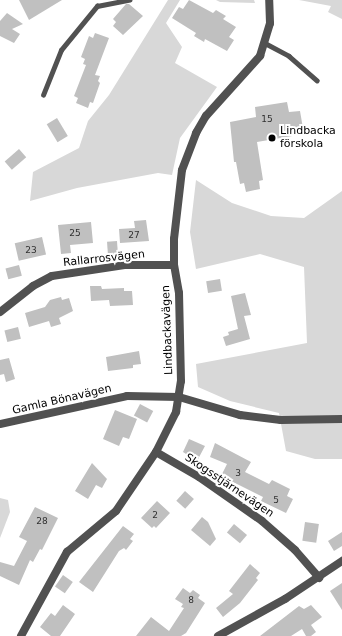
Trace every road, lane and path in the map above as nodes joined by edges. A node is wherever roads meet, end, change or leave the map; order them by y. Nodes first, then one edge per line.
1 (129, 0) edge
2 (269, 0) edge
3 (265, 43) junction
4 (317, 80) dead end
5 (43, 95) dead end
6 (174, 265) junction
7 (0, 312) edge
8 (179, 397) junction
9 (342, 419) edge
10 (0, 424) edge
11 (156, 452) junction
12 (342, 560) edge
13 (319, 578) junction
14 (21, 636) edge
15 (218, 636) edge

1 - 5 lane
2 - 3 street, Lindbackavägen
3 - 4 lane
3 - 6 street, Lindbackavägen
6 - 7 street, Rallarrosvägen
6 - 8 street, Lindbackavägen
8 - 9 street, Gamla Bönavägen
8 - 10 street, Gamla Bönavägen
8 - 11 street, Lindbackavägen
11 - 13 street, Skogsstjärnevägen
11 - 14 street, Lindbackavägen
12 - 13 street
13 - 15 street

